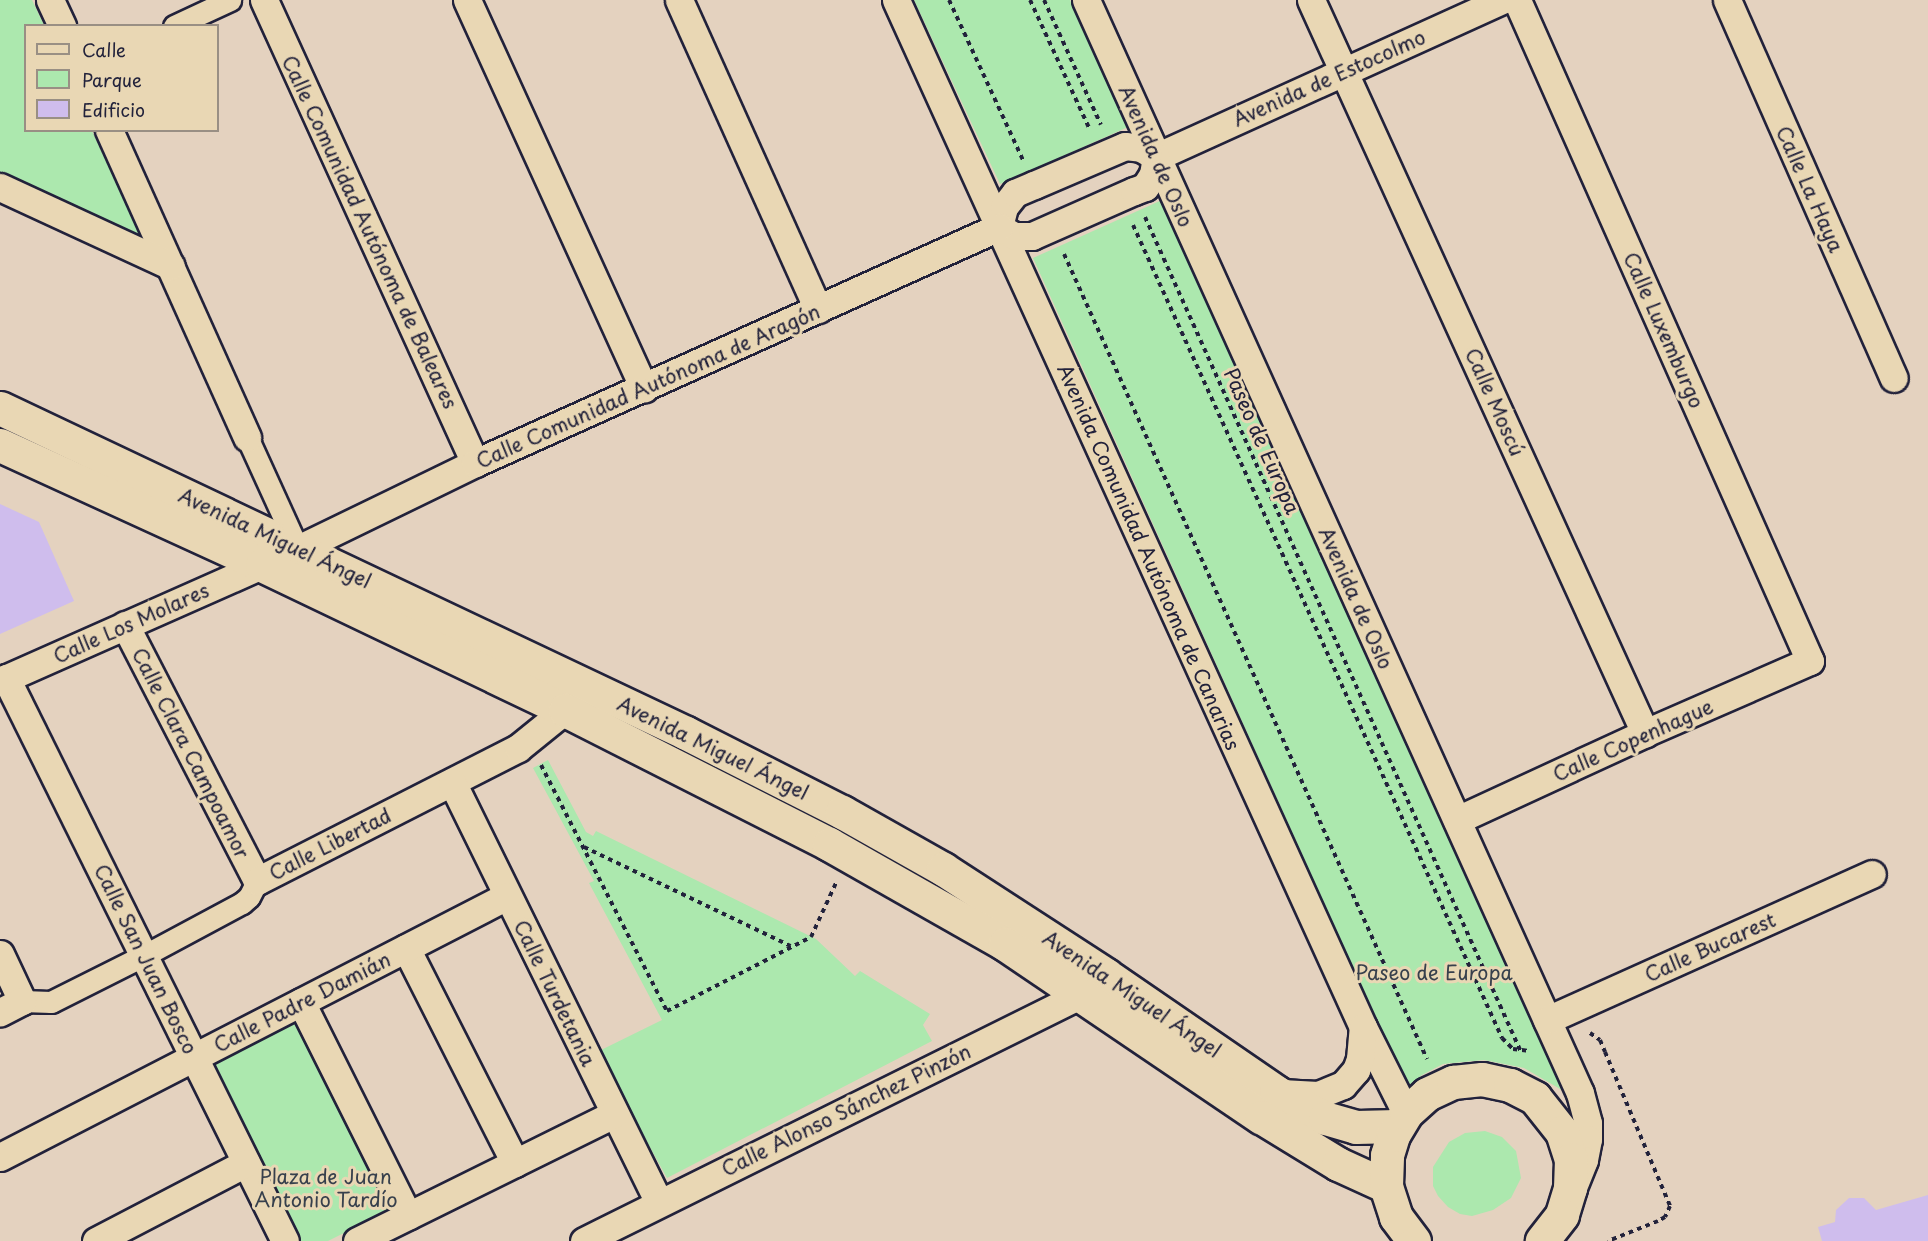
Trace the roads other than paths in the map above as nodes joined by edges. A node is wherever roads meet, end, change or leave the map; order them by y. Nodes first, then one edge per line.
1 (50, 0) edge
2 (230, 0) edge
3 (264, 0) edge
4 (467, 0) edge
5 (679, 0) edge
6 (897, 0) edge
7 (1086, 0) edge
8 (1311, 0) edge
9 (1502, 0) edge
10 (1517, 0) edge
11 (1727, 0) edge
12 (61, 24) edge
13 (178, 24) edge
14 (1344, 70) junction
15 (111, 132) edge
16 (1156, 157) junction
17 (0, 187) edge
18 (999, 227) junction
19 (171, 266) junction
20 (818, 309) junction
21 (1894, 378) dead end
22 (644, 389) junction
23 (0, 408) edge
24 (247, 437) joint
25 (0, 445) edge
26 (475, 464) junction
27 (298, 549) junction
28 (262, 565) junction
29 (125, 625) junction
30 (1810, 661) joint
31 (3, 679) edge
32 (565, 710) junction
33 (1645, 733) junction
34 (452, 782) junction
35 (1457, 820) junction
36 (1872, 874) dead end
37 (256, 881) junction
38 (507, 896) junction
39 (406, 948) junction
40 (0, 954) edge
41 (145, 955) junction
42 (1094, 985) junction
43 (301, 1002) junction
44 (11, 1006) edge
45 (1363, 1027) junction
46 (1552, 1031) junction
47 (194, 1057) junction
48 (1276, 1092) junction
49 (614, 1113) junction
50 (1402, 1119) junction
51 (0, 1157) edge
52 (246, 1163) junction
53 (515, 1163) junction
54 (1386, 1186) junction
55 (1567, 1202) junction
56 (659, 1203) junction
57 (408, 1215) junction
58 (96, 1241) edge
59 (285, 1241) edge
60 (357, 1241) edge
61 (584, 1241) edge
62 (1414, 1241) edge
63 (1542, 1241) edge

1 - 12 street
2 - 13 street
3 - 26 street, Calle Comunidad Autónoma de Baleares
4 - 22 street
5 - 20 street
6 - 18 street, Avenida Comunidad Autónoma de Canarias
7 - 16 street, Avenida de Oslo
8 - 14 street, Calle Moscú
9 - 14 street, Avenida de Estocolmo
10 - 30 street, Calle Luxemburgo
11 - 21 street, Calle La Haya
14 - 16 street, Avenida de Estocolmo
14 - 33 street, Calle Moscú
15 - 19 street
16 - 18 street
16 - 18 street
16 - 35 street, Avenida de Oslo
17 - 19 street
18 - 20 street, Calle Comunidad Autónoma de Aragón
18 - 45 street, Avenida Comunidad Autónoma de Canarias
19 - 24 street
20 - 22 street, Calle Comunidad Autónoma de Aragón
22 - 26 street, Calle Comunidad Autónoma de Aragón
23 - 27 street, Avenida Miguel Ángel
24 - 27 street
25 - 28 street, Avenida Miguel Ángel
26 - 27 street, Calle Comunidad Autónoma de Aragón
27 - 42 street, Avenida Miguel Ángel
28 - 29 street, Calle Los Molares
28 - 32 street, Avenida Miguel Ángel
29 - 31 street, Calle Los Molares
29 - 37 street, Calle Clara Campoamor
30 - 33 street, Calle Copenhague
31 - 41 street, Calle San Juan Bosco
32 - 34 street, Calle Libertad
32 - 42 street, Avenida Miguel Ángel
33 - 35 street, Calle Copenhague
34 - 37 street, Calle Libertad
34 - 38 street, Calle Turdetania
35 - 46 street, Avenida de Oslo
36 - 46 street, Calle Bucarest
37 - 41 street, Calle Libertad
38 - 39 street, Calle Padre Damián
38 - 49 street, Calle Turdetania
39 - 43 street, Calle Padre Damián
39 - 53 street
40 - 44 street
41 - 44 street, Calle Libertad
41 - 47 street, Calle San Juan Bosco
42 - 48 street, Avenida Miguel Ángel
42 - 54 street, Avenida Miguel Ángel
42 - 56 street, Calle Alonso Sánchez Pinzón
43 - 47 street, Calle Padre Damián
43 - 57 street
45 - 48 street
45 - 50 street, Avenida Comunidad Autónoma de Canarias
46 - 55 street, Avenida de Oslo
47 - 51 street, Calle Padre Damián
47 - 52 street, Calle San Juan Bosco
48 - 50 street, Avenida Miguel Ángel
49 - 53 street
49 - 56 street, Calle Turdetania
50 - 54 street
50 - 55 street
52 - 58 street
52 - 59 street, Calle San Juan Bosco
53 - 57 street
54 - 62 street
55 - 63 street
56 - 61 street, Calle Alonso Sánchez Pinzón
57 - 60 street

